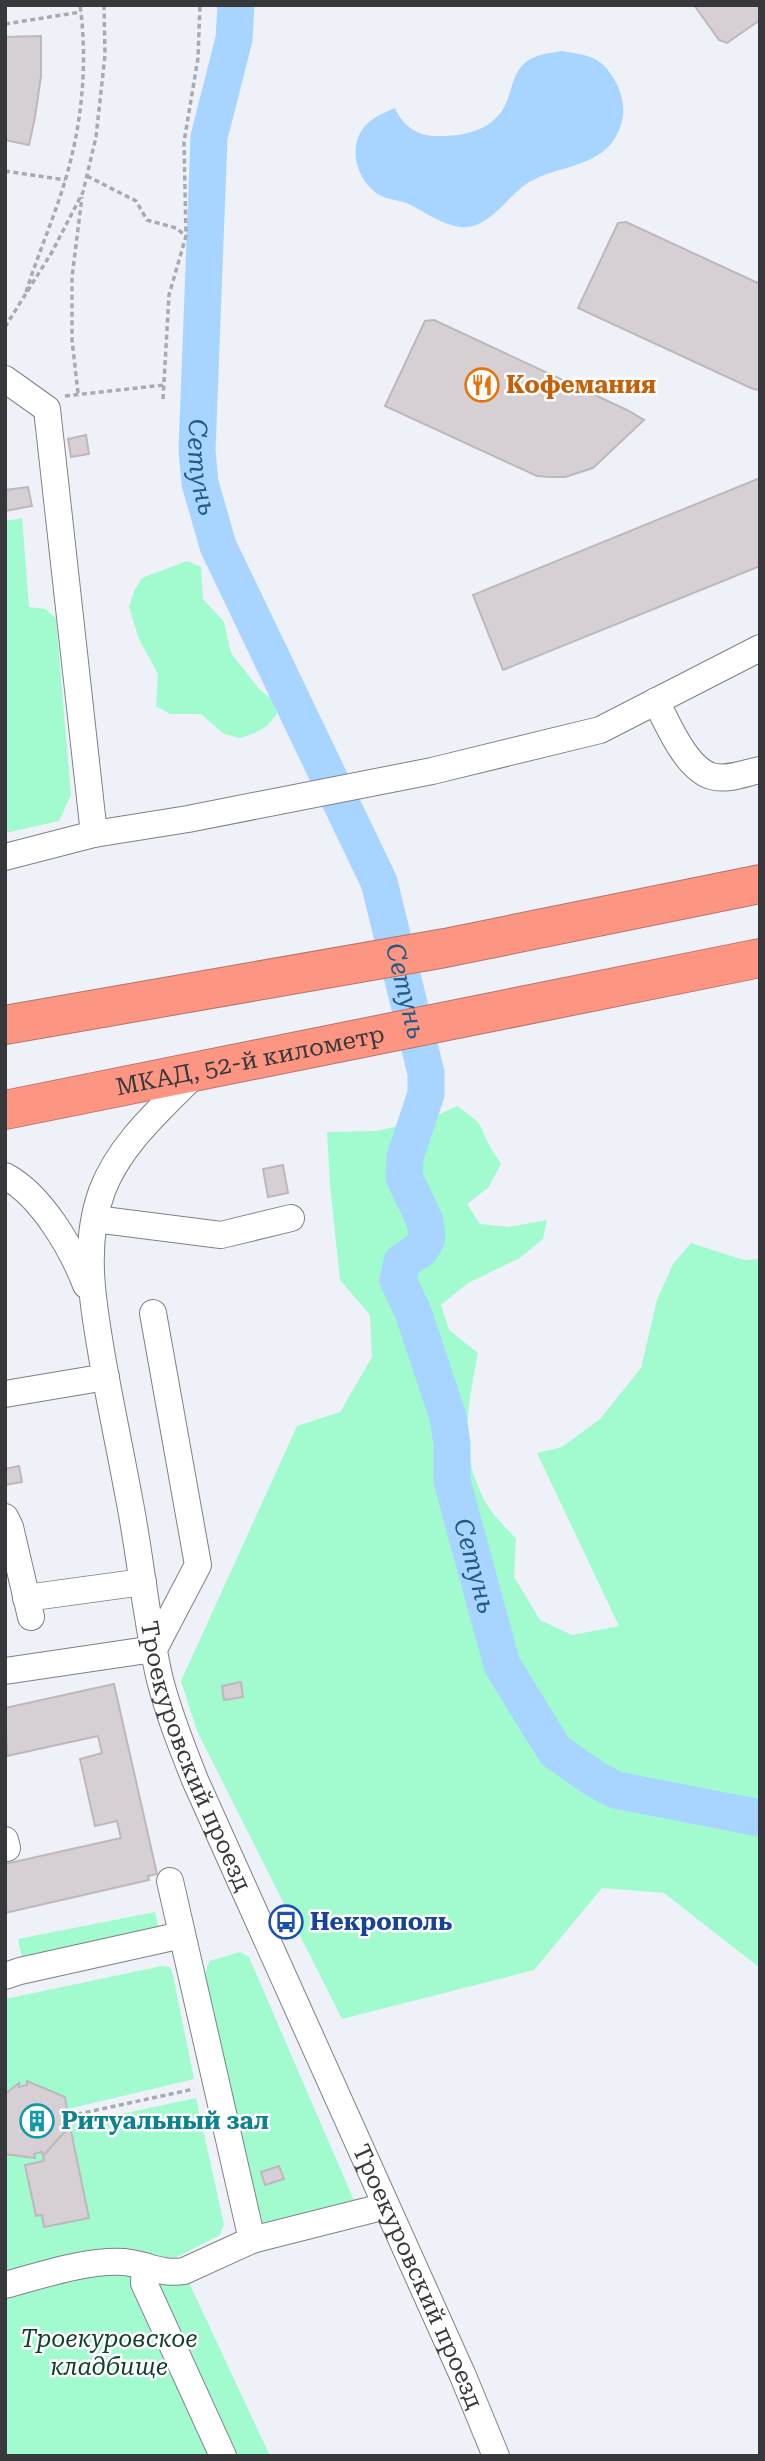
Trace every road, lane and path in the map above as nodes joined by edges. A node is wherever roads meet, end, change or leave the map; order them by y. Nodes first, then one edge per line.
1 (80, 5) edge
2 (104, 5) edge
3 (200, 5) edge
4 (81, 12) junction
5 (5, 24) edge
6 (5, 171) edge
7 (87, 176) junction
8 (65, 180) junction
9 (83, 192) junction
10 (186, 236) junction
11 (23, 299) junction
12 (5, 327) edge
13 (5, 379) edge
14 (163, 384) junction
15 (78, 393) junction
16 (59, 397) dead end
17 (163, 399) dead end
18 (760, 648) edge
19 (656, 701) junction
20 (760, 770) edge
21 (94, 834) junction
22 (5, 857) edge
23 (747, 887) edge
24 (754, 959) edge
25 (5, 1025) edge
26 (198, 1070) junction
27 (5, 1110) edge
28 (5, 1176) edge
29 (291, 1218) dead end
30 (95, 1219) junction
31 (92, 1300) junction
32 (153, 1313) dead end
33 (106, 1377) junction
34 (5, 1394) edge
35 (5, 1517) edge
36 (143, 1582) junction
37 (154, 1649) junction
38 (5, 1671) edge
39 (5, 1840) edge
40 (5, 1848) edge
41 (170, 1881) dead end
42 (182, 1935) junction
43 (5, 1976) edge
44 (216, 2084) junction
45 (69, 2116) dead end
46 (386, 2206) junction
47 (252, 2240) junction
48 (145, 2266) junction
49 (5, 2285) edge
50 (223, 2456) edge
51 (496, 2456) edge

1 - 4 path
2 - 7 path
3 - 10 path
4 - 5 path
4 - 8 path
6 - 8 path
7 - 9 path
7 - 10 path
8 - 11 path
9 - 11 path
9 - 15 path
10 - 14 path
11 - 12 path
13 - 21 street
14 - 15 path
14 - 17 path
15 - 16 path
18 - 19 street
19 - 20 street
19 - 21 street
21 - 22 street
23 - 25 highway
24 - 26 highway, МКАД, 52-й километр
26 - 27 highway, МКАД, 52-й километр
26 - 30 street, Троекуровский проезд
28 - 31 street, Троекуровский проезд
29 - 30 street
30 - 31 street, Троекуровский проезд
31 - 33 street, Троекуровский проезд
32 - 37 street
33 - 34 street
33 - 36 street, Троекуровский проезд
35 - 36 street
36 - 37 street, Троекуровский проезд
37 - 38 street
37 - 46 street, Троекуровский проезд
39 - 40 street
41 - 42 street
42 - 43 street
42 - 44 street
44 - 45 path
44 - 47 street
46 - 47 street
46 - 51 street, Троекуровский проезд
47 - 48 street
48 - 49 street
48 - 50 street

